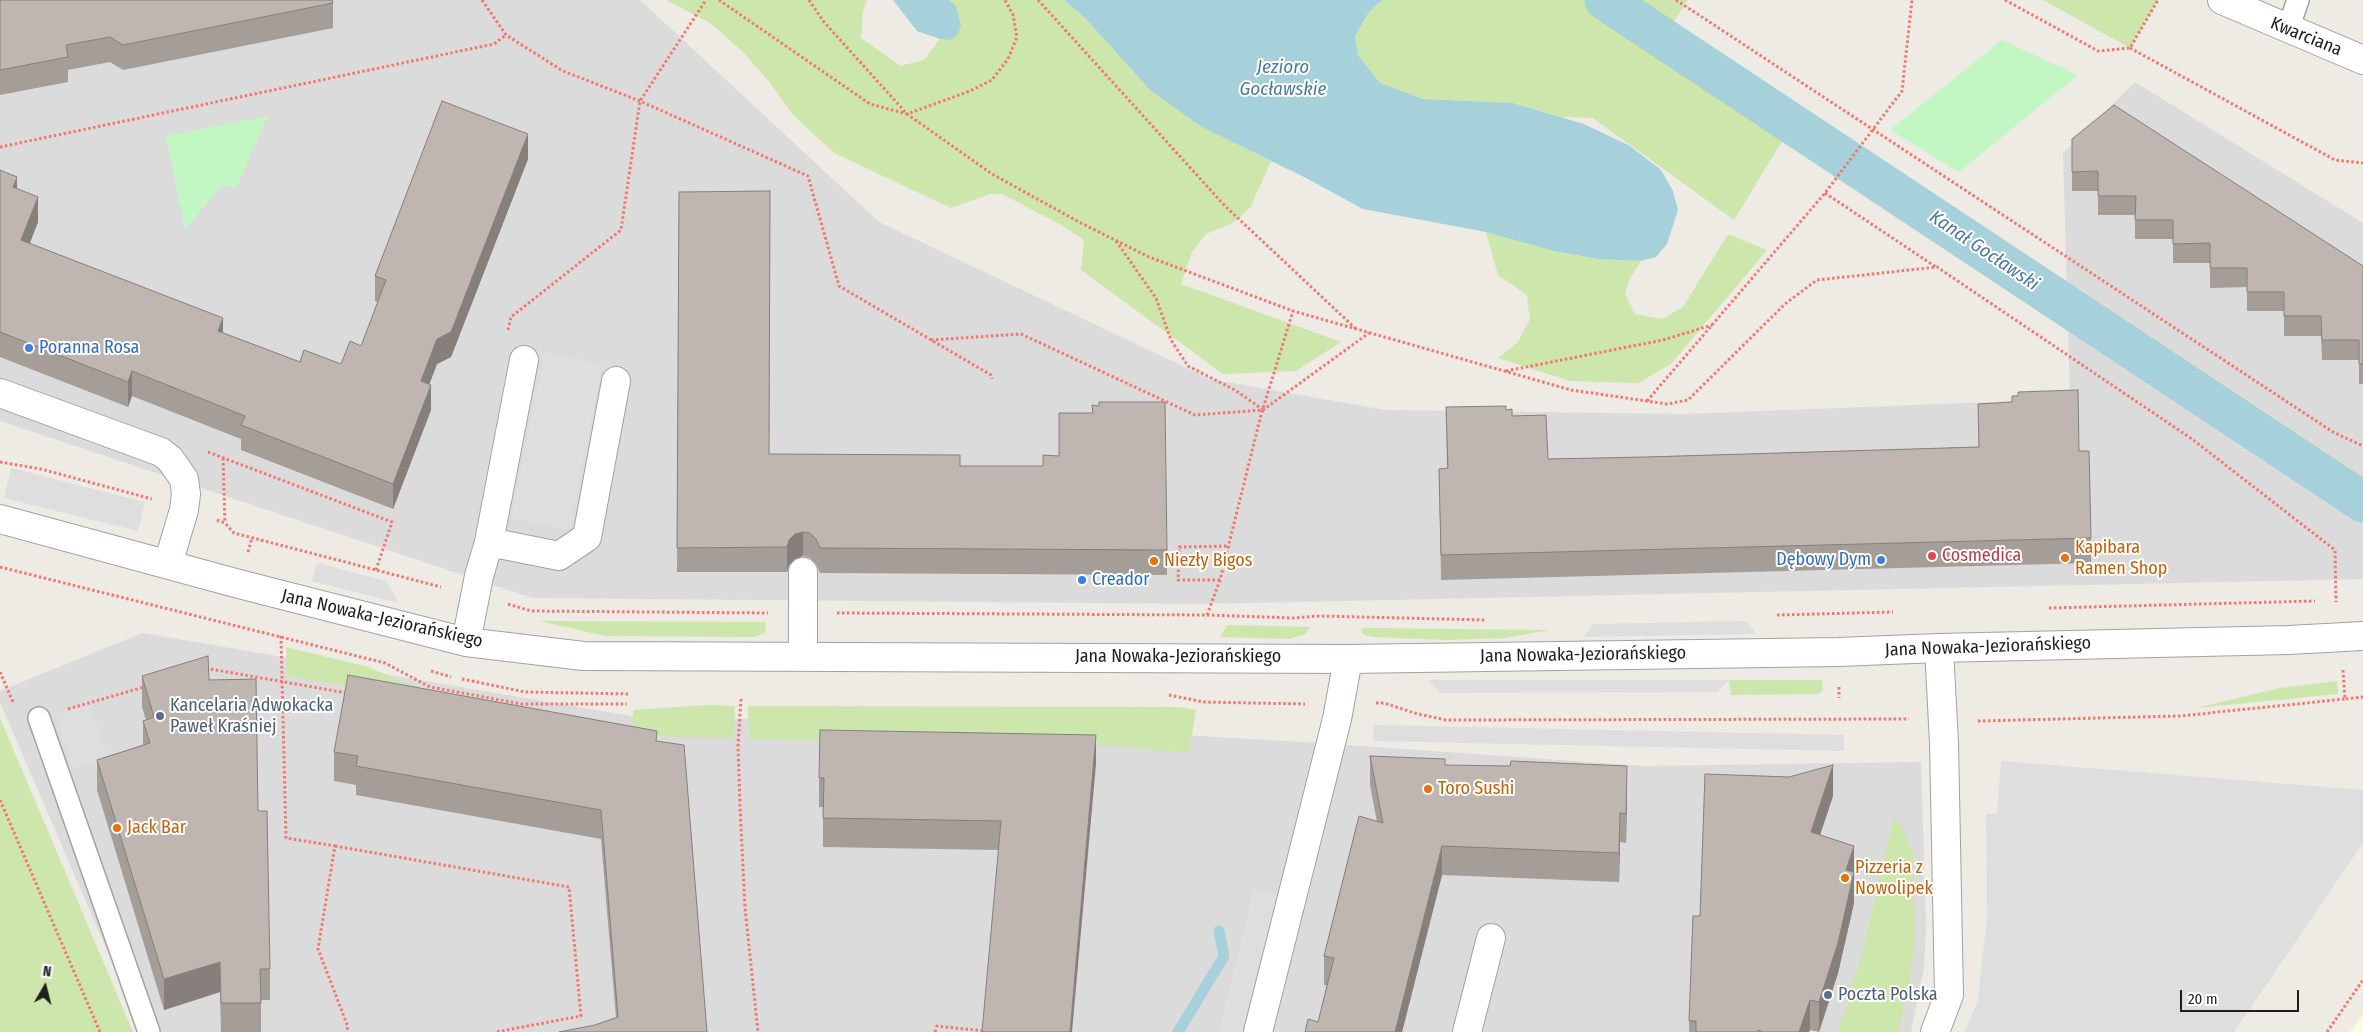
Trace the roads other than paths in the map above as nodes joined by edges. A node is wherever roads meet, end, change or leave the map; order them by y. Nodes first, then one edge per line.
1 (2222, 0) edge
2 (2298, 0) edge
3 (2288, 29) junction
4 (2363, 60) edge
5 (524, 360) dead end
6 (616, 381) dead end
7 (0, 393) edge
8 (0, 519) edge
9 (489, 542) junction
10 (168, 564) junction
11 (804, 572) edge
12 (2363, 636) edge
13 (466, 642) junction
14 (1939, 648) junction
15 (803, 657) junction
16 (1348, 659) junction
17 (39, 718) road end
18 (1492, 938) dead end
19 (149, 1032) edge
20 (1258, 1032) edge
21 (1467, 1032) edge
22 (1935, 1032) edge

1 - 3 street, Kwarciana
2 - 3 lane
3 - 4 street, Kwarciana
5 - 9 street
6 - 9 street
7 - 10 street
8 - 10 street, Jana Nowaka-Jeziorańskiego
9 - 13 street
10 - 13 street, Jana Nowaka-Jeziorańskiego
11 - 15 street
12 - 14 street, Jana Nowaka-Jeziorańskiego
13 - 15 street, Jana Nowaka-Jeziorańskiego
14 - 16 street, Jana Nowaka-Jeziorańskiego
14 - 22 street
15 - 16 street, Jana Nowaka-Jeziorańskiego
16 - 20 street
17 - 19 lane
18 - 21 street

